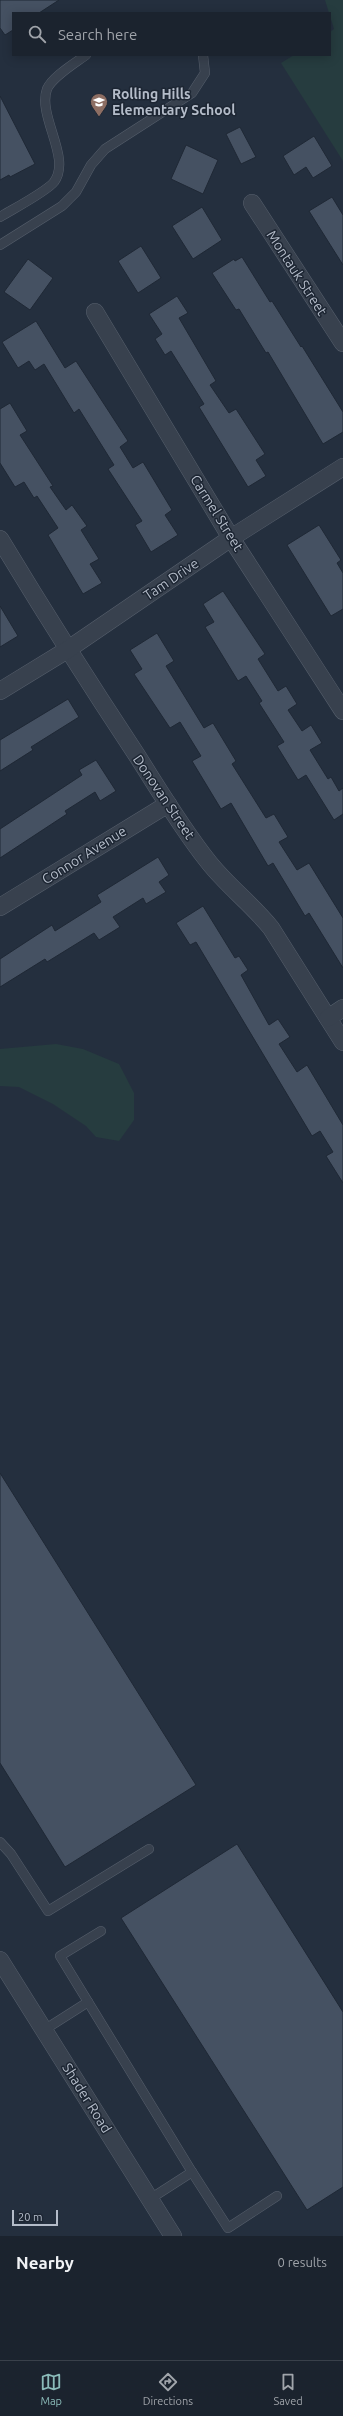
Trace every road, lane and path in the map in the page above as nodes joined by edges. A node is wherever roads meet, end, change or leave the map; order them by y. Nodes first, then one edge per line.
1 (85, 56) edge
2 (203, 56) edge
3 (252, 203) dead end
4 (0, 217) edge
5 (0, 245) edge
6 (95, 312) dead end
7 (343, 343) edge
8 (343, 468) edge
9 (232, 538) junction
10 (0, 539) edge
11 (67, 650) junction
12 (0, 692) edge
13 (343, 711) edge
14 (168, 804) junction
15 (0, 907) edge
16 (343, 1008) edge
17 (328, 1018) junction
18 (343, 1042) edge
19 (0, 1842) edge
20 (149, 1849) dead end
21 (101, 1931) dead end
22 (0, 1960) edge
23 (88, 2002) junction
24 (44, 2030) junction
25 (192, 2172) junction
26 (277, 2196) dead end
27 (150, 2199) junction
28 (173, 2236) edge

1 - 4 lane
2 - 5 lane
3 - 7 street, Montauk Street
6 - 9 street, Carmel Street
8 - 9 street, Tam Drive
9 - 11 street, Tam Drive
9 - 13 street, Carmel Street
10 - 11 street, Donovan Street
11 - 12 street, Tam Drive
11 - 14 street, Donovan Street
14 - 15 street, Connor Avenue
14 - 17 street, Donovan Street
16 - 17 street
17 - 18 street, Donovan Street
19 - 20 lane
21 - 23 lane
22 - 24 street, Shader Road
23 - 24 lane
23 - 25 lane
24 - 27 street, Shader Road
25 - 26 lane
25 - 27 lane
27 - 28 street, Shader Road

